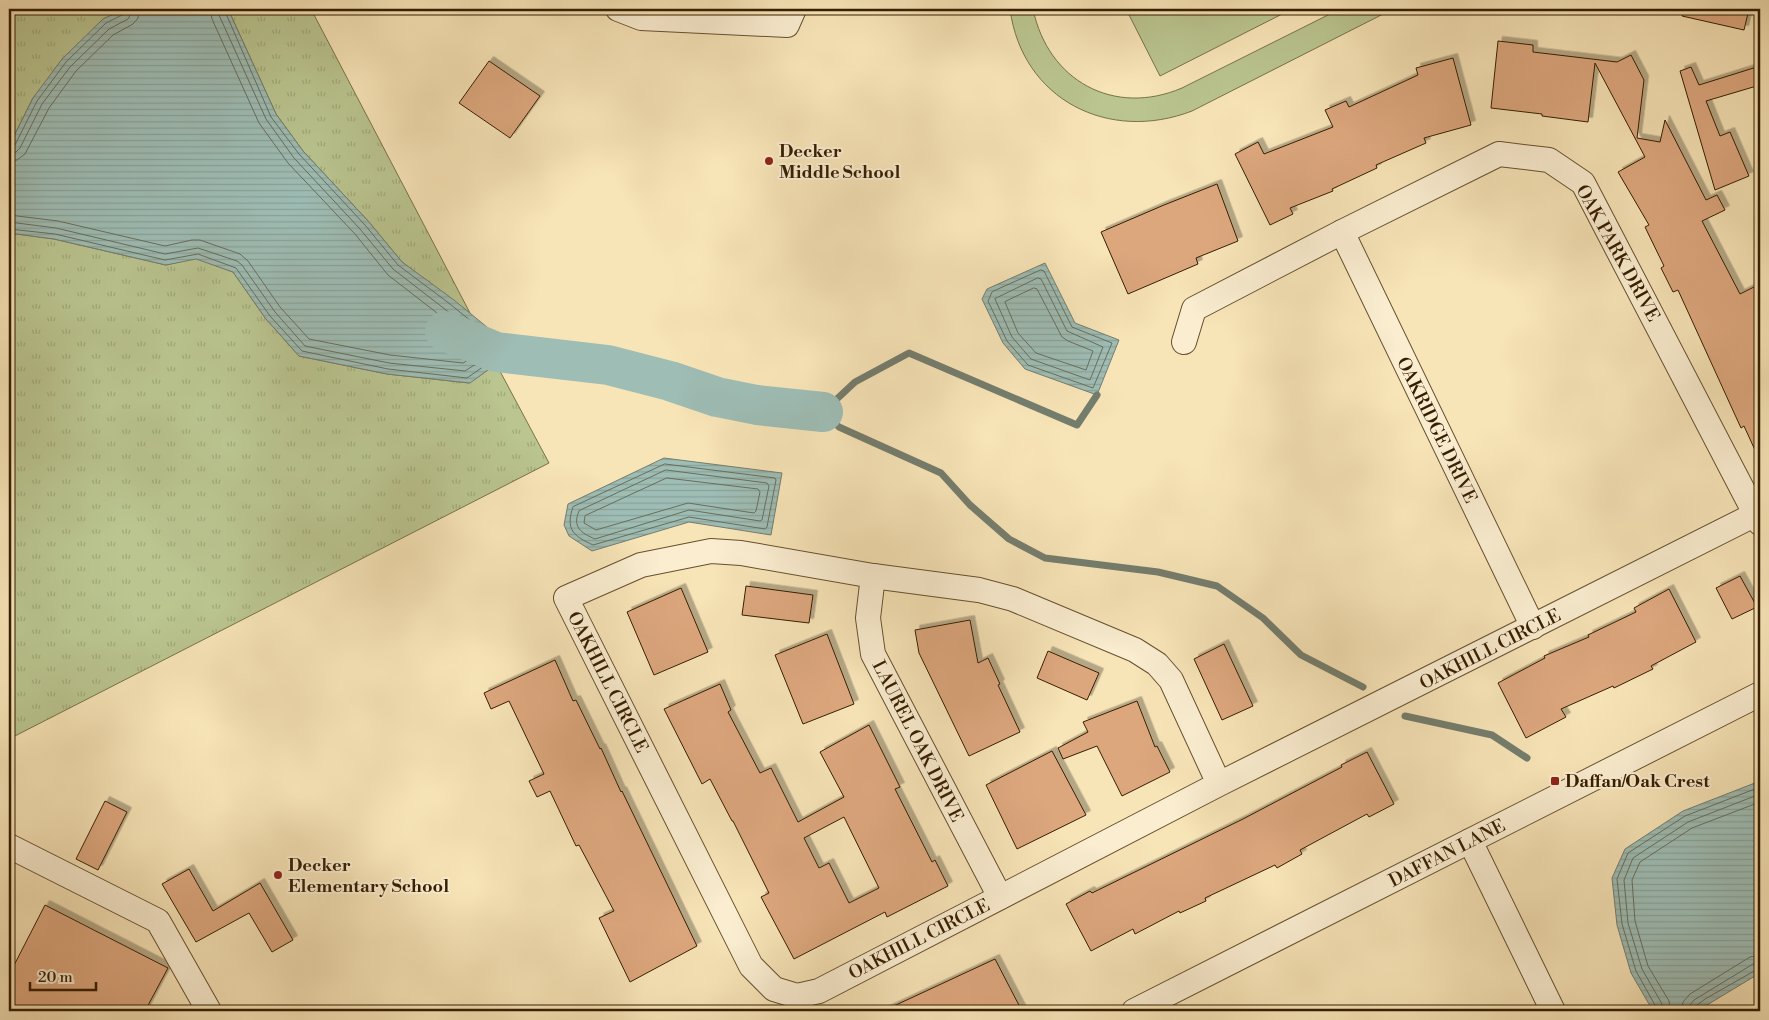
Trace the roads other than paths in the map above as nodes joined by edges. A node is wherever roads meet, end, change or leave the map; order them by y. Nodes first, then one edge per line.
1 (618, 9) edge
2 (794, 9) edge
3 (1342, 232) junction
4 (1184, 342) dead end
5 (1759, 517) edge
6 (873, 576) junction
7 (1533, 628) junction
8 (1760, 694) edge
9 (1219, 784) junction
10 (1470, 841) junction
11 (9, 846) edge
12 (1000, 898) junction
13 (209, 1011) edge
14 (1134, 1011) edge
15 (1553, 1011) edge

1 - 2 street
3 - 4 street, OAK PARK DRIVE
3 - 5 street, OAK PARK DRIVE
3 - 7 street, OAKRIDGE DRIVE
5 - 7 street, OAKHILL CIRCLE
6 - 9 street, OAKHILL CIRCLE
6 - 12 street, LAUREL OAK DRIVE
6 - 12 street, OAKHILL CIRCLE
7 - 9 street, OAKHILL CIRCLE
8 - 10 street, DAFFAN LANE
9 - 12 street, OAKHILL CIRCLE
10 - 14 street, DAFFAN LANE
10 - 15 street
11 - 13 street

